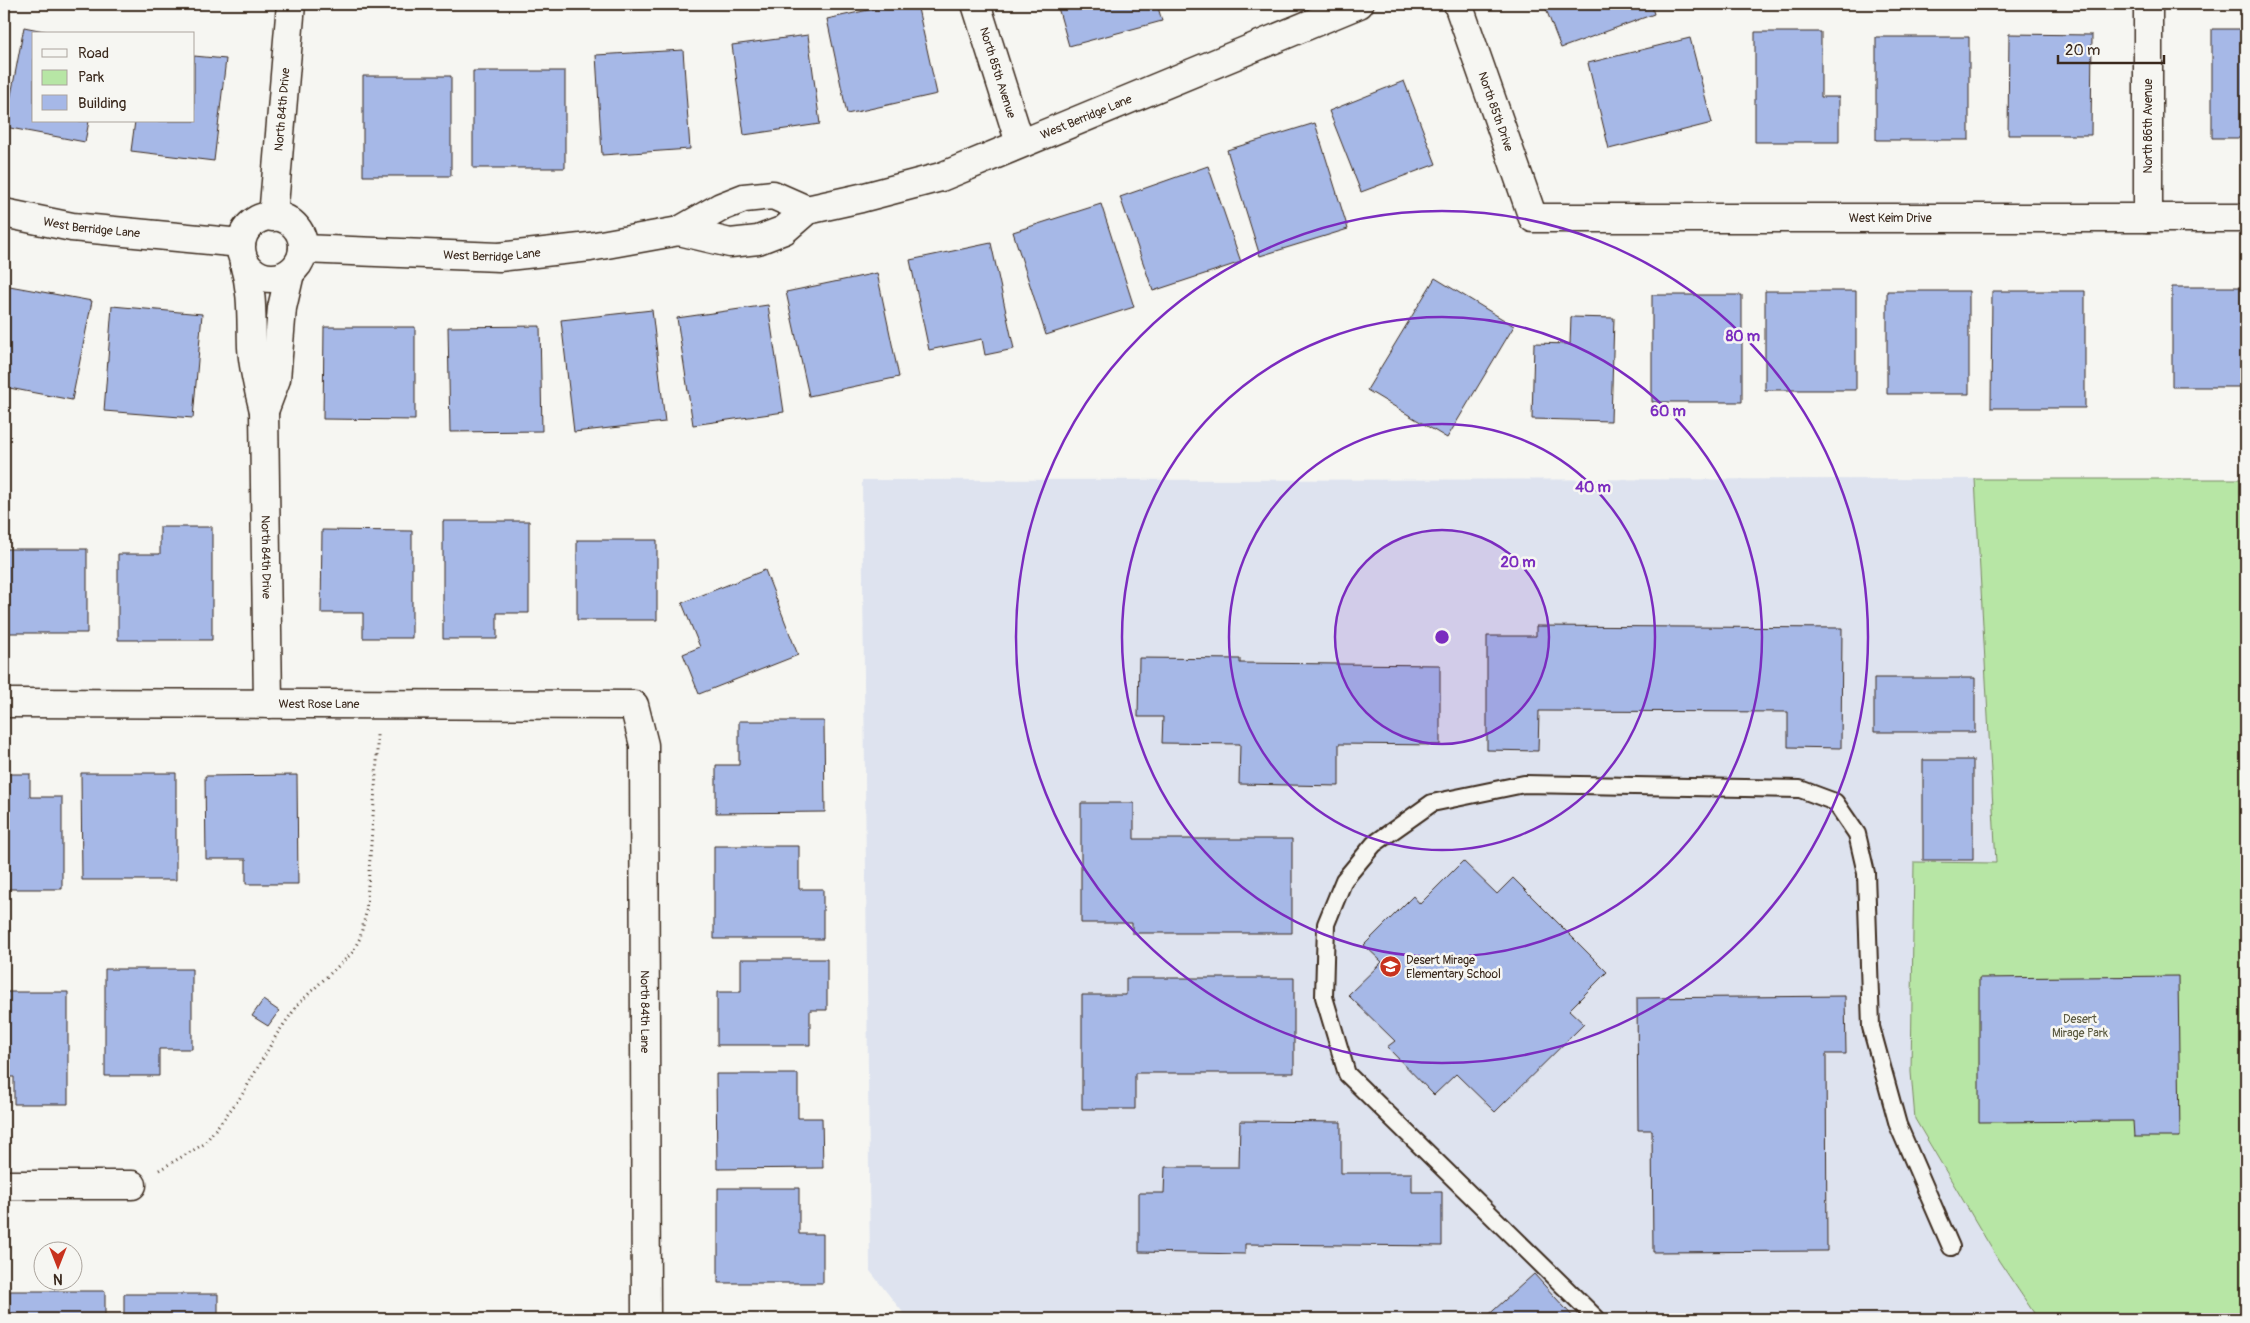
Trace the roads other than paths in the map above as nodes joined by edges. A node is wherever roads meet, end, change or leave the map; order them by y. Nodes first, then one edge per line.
1 (291, 4) edge
2 (976, 4) edge
3 (1359, 4) edge
4 (1458, 4) edge
5 (2148, 4) edge
6 (1020, 143) junction
7 (807, 210) junction
8 (4, 212) edge
9 (273, 217) junction
10 (1533, 218) joint
11 (2148, 218) junction
12 (2246, 218) edge
13 (679, 231) junction
14 (302, 249) junction
15 (242, 253) junction
16 (290, 273) junction
17 (264, 411) junction
18 (4, 703) edge
19 (268, 704) junction
20 (634, 705) joint
21 (4, 1185) edge
22 (132, 1185) road end
23 (1951, 1247) dead end
24 (646, 1319) edge
25 (1597, 1319) edge

1 - 9 street, North 84th Drive
2 - 6 street, North 85th Avenue
3 - 6 street, West Berridge Lane
4 - 10 street, North 85th Drive
5 - 11 street, North 86th Avenue
6 - 7 street, West Berridge Lane
7 - 13 street, West Berridge Lane
7 - 13 street, West Berridge Lane
8 - 15 street, West Berridge Lane
9 - 14 street
9 - 15 street
10 - 11 street, West Keim Drive
11 - 12 street, West Keim Drive
13 - 14 street, West Berridge Lane
14 - 16 street
15 - 16 street, West Berridge Lane
15 - 17 street, North 84th Drive
16 - 17 street, North 84th Drive
17 - 19 street, North 84th Drive
18 - 19 street, West Rose Lane
19 - 20 street, West Rose Lane
20 - 24 street, North 84th Lane
21 - 22 street
23 - 25 lane

